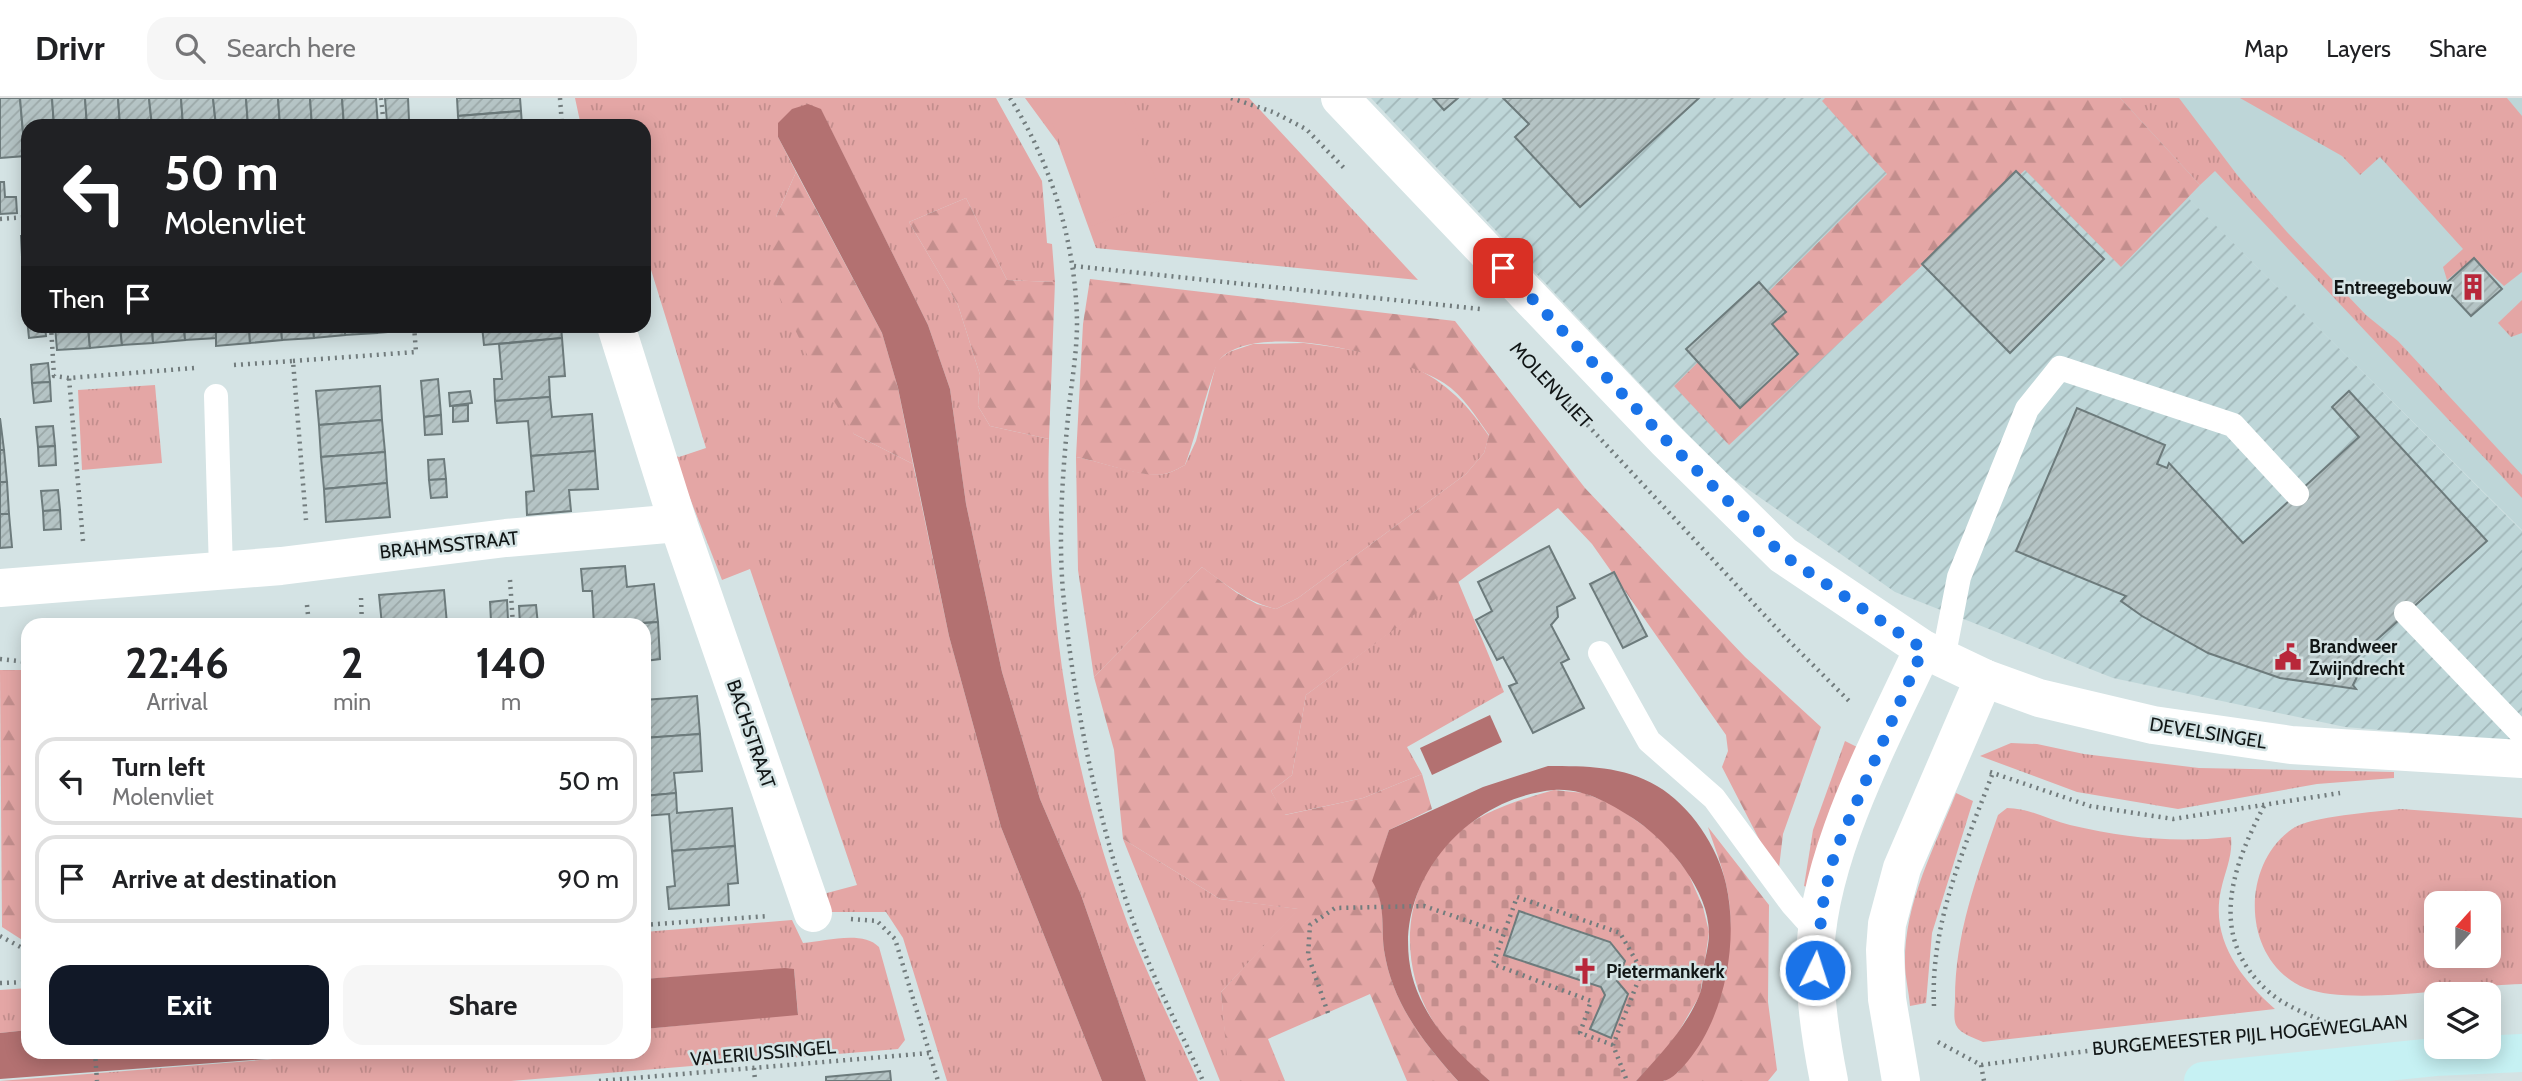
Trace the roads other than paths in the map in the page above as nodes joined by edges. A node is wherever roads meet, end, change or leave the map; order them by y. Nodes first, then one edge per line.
1 (1340, 98) edge
2 (618, 333) edge
3 (216, 396) dead end
4 (2297, 494) dead end
5 (678, 523) junction
6 (220, 571) junction
7 (0, 589) edge
8 (2406, 613) dead end
9 (1600, 653) dead end
10 (1933, 654) junction
11 (1984, 678) junction
12 (2522, 734) edge
13 (2522, 759) edge
14 (813, 913) road end
15 (1818, 933) junction
16 (2522, 1053) edge
17 (1897, 1066) edge
18 (1829, 1081) edge
19 (2203, 1081) edge

1 - 10 street
2 - 5 street, BACHSTRAAT
3 - 6 lane
4 - 10 lane
5 - 6 street, BRAHMSSTRAAT
5 - 14 street, BACHSTRAAT
6 - 7 street, BRAHMSSTRAAT
8 - 12 lane
9 - 15 lane
10 - 11 street
10 - 15 street
11 - 13 street, DEVELSINGEL
11 - 17 street
15 - 18 street
16 - 19 main road, BURGEMEESTER PIJL HOGEWEGLAAN

